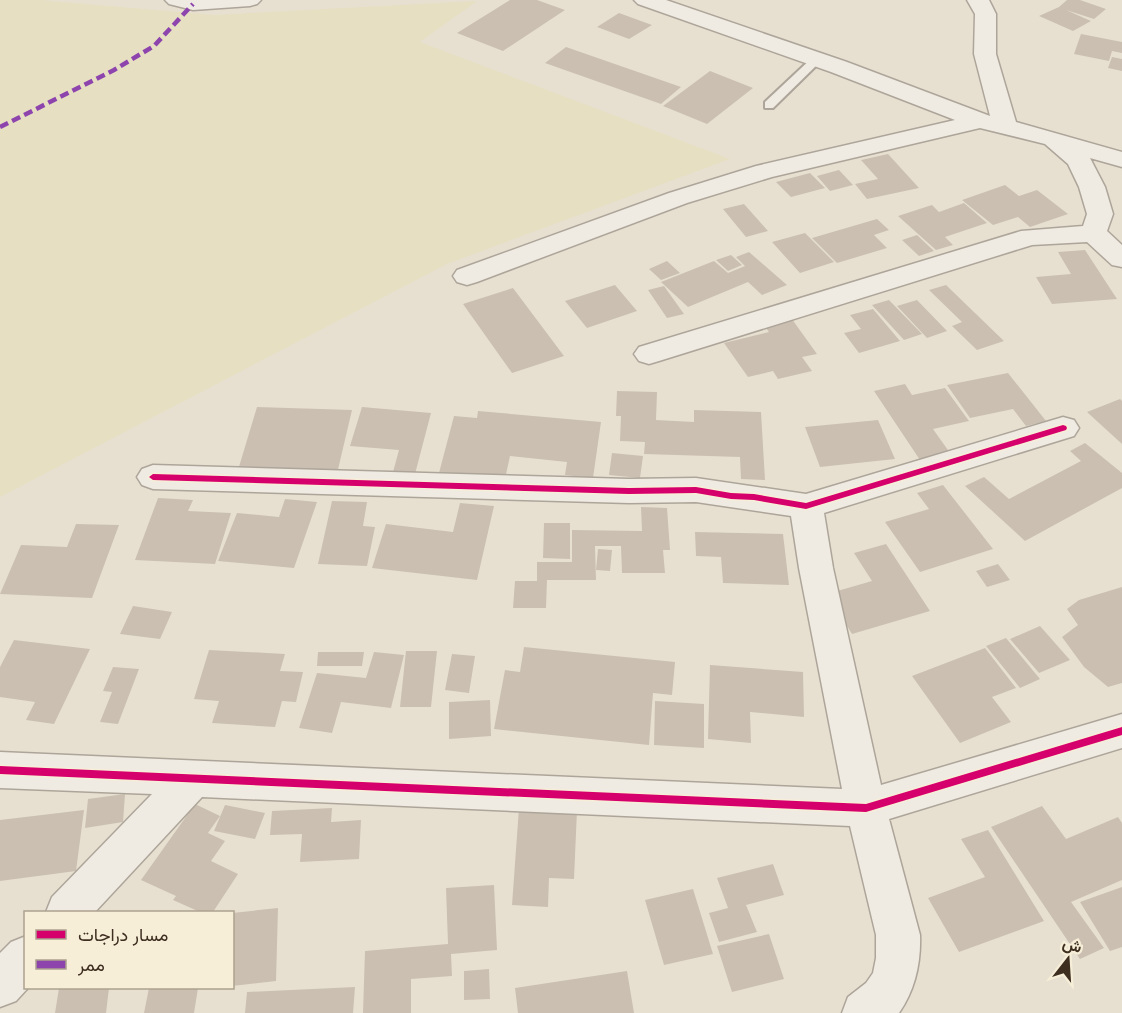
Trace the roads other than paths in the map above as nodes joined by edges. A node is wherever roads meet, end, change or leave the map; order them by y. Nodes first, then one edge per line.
1 (176, 0) edge
2 (250, 0) edge
3 (645, 0) edge
4 (978, 0) edge
5 (817, 59) junction
6 (769, 105) dead end
7 (980, 121) junction
8 (1005, 127) junction
9 (1054, 139) junction
10 (1122, 160) edge
11 (1093, 233) junction
12 (1122, 260) edge
13 (467, 276) dead end
14 (649, 354) dead end
15 (1063, 428) dead end
16 (153, 477) dead end
17 (806, 506) junction
18 (1122, 731) edge
19 (0, 770) edge
20 (194, 778) junction
21 (866, 808) junction
22 (68, 911) edge
23 (24, 959) edge
24 (0, 985) edge
25 (864, 1013) edge

1 - 2 street
3 - 5 street
4 - 8 street
5 - 6 lane
5 - 7 street
7 - 8 street
7 - 13 street
8 - 9 street
9 - 10 street
9 - 11 street
11 - 12 street
11 - 14 street
15 - 17 street
16 - 17 street
17 - 21 street
18 - 21 street
19 - 20 street
20 - 21 street
20 - 22 street
21 - 25 street
23 - 24 street

